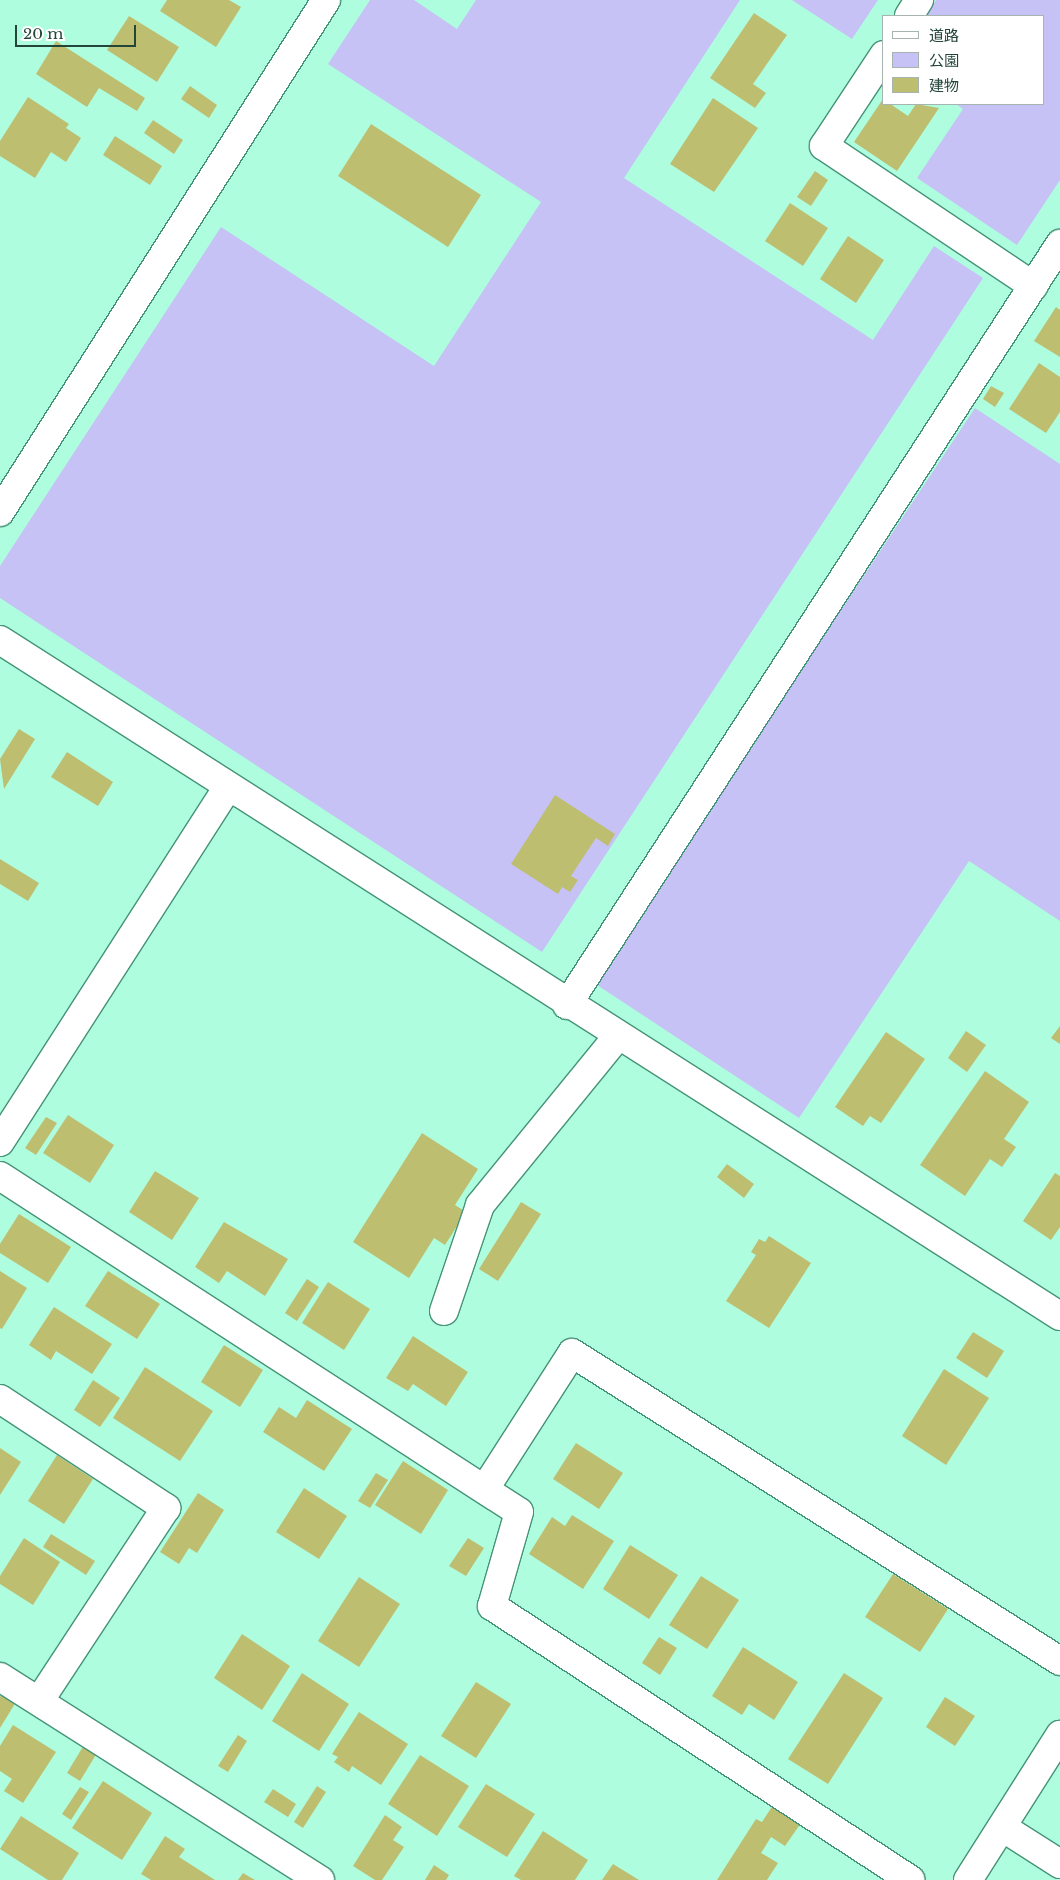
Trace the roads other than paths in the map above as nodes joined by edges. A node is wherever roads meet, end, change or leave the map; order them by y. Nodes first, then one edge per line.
1 (326, 0) edge
2 (919, 0) edge
3 (910, 15) edge
4 (882, 58) edge
5 (1060, 244) edge
6 (1033, 286) junction
7 (0, 512) edge
8 (0, 640) edge
9 (228, 787) junction
10 (567, 1005) junction
11 (617, 1037) junction
12 (0, 1142) edge
13 (0, 1176) edge
14 (444, 1311) dead end
15 (1060, 1316) edge
16 (0, 1399) edge
17 (486, 1487) junction
18 (1060, 1661) edge
19 (0, 1677) edge
20 (39, 1701) junction
21 (1060, 1735) edge
22 (1002, 1827) junction
23 (1060, 1864) edge
24 (320, 1880) edge
25 (910, 1880) edge
26 (968, 1880) edge

1 - 7 street
2 - 3 street
4 - 6 street
5 - 6 street
6 - 10 street
8 - 9 street
9 - 10 street
9 - 12 street
10 - 11 street
11 - 14 street
11 - 15 street
13 - 17 street
16 - 20 street
17 - 18 street
17 - 25 street
19 - 20 street
20 - 24 street
21 - 22 street
22 - 23 street
22 - 26 street

